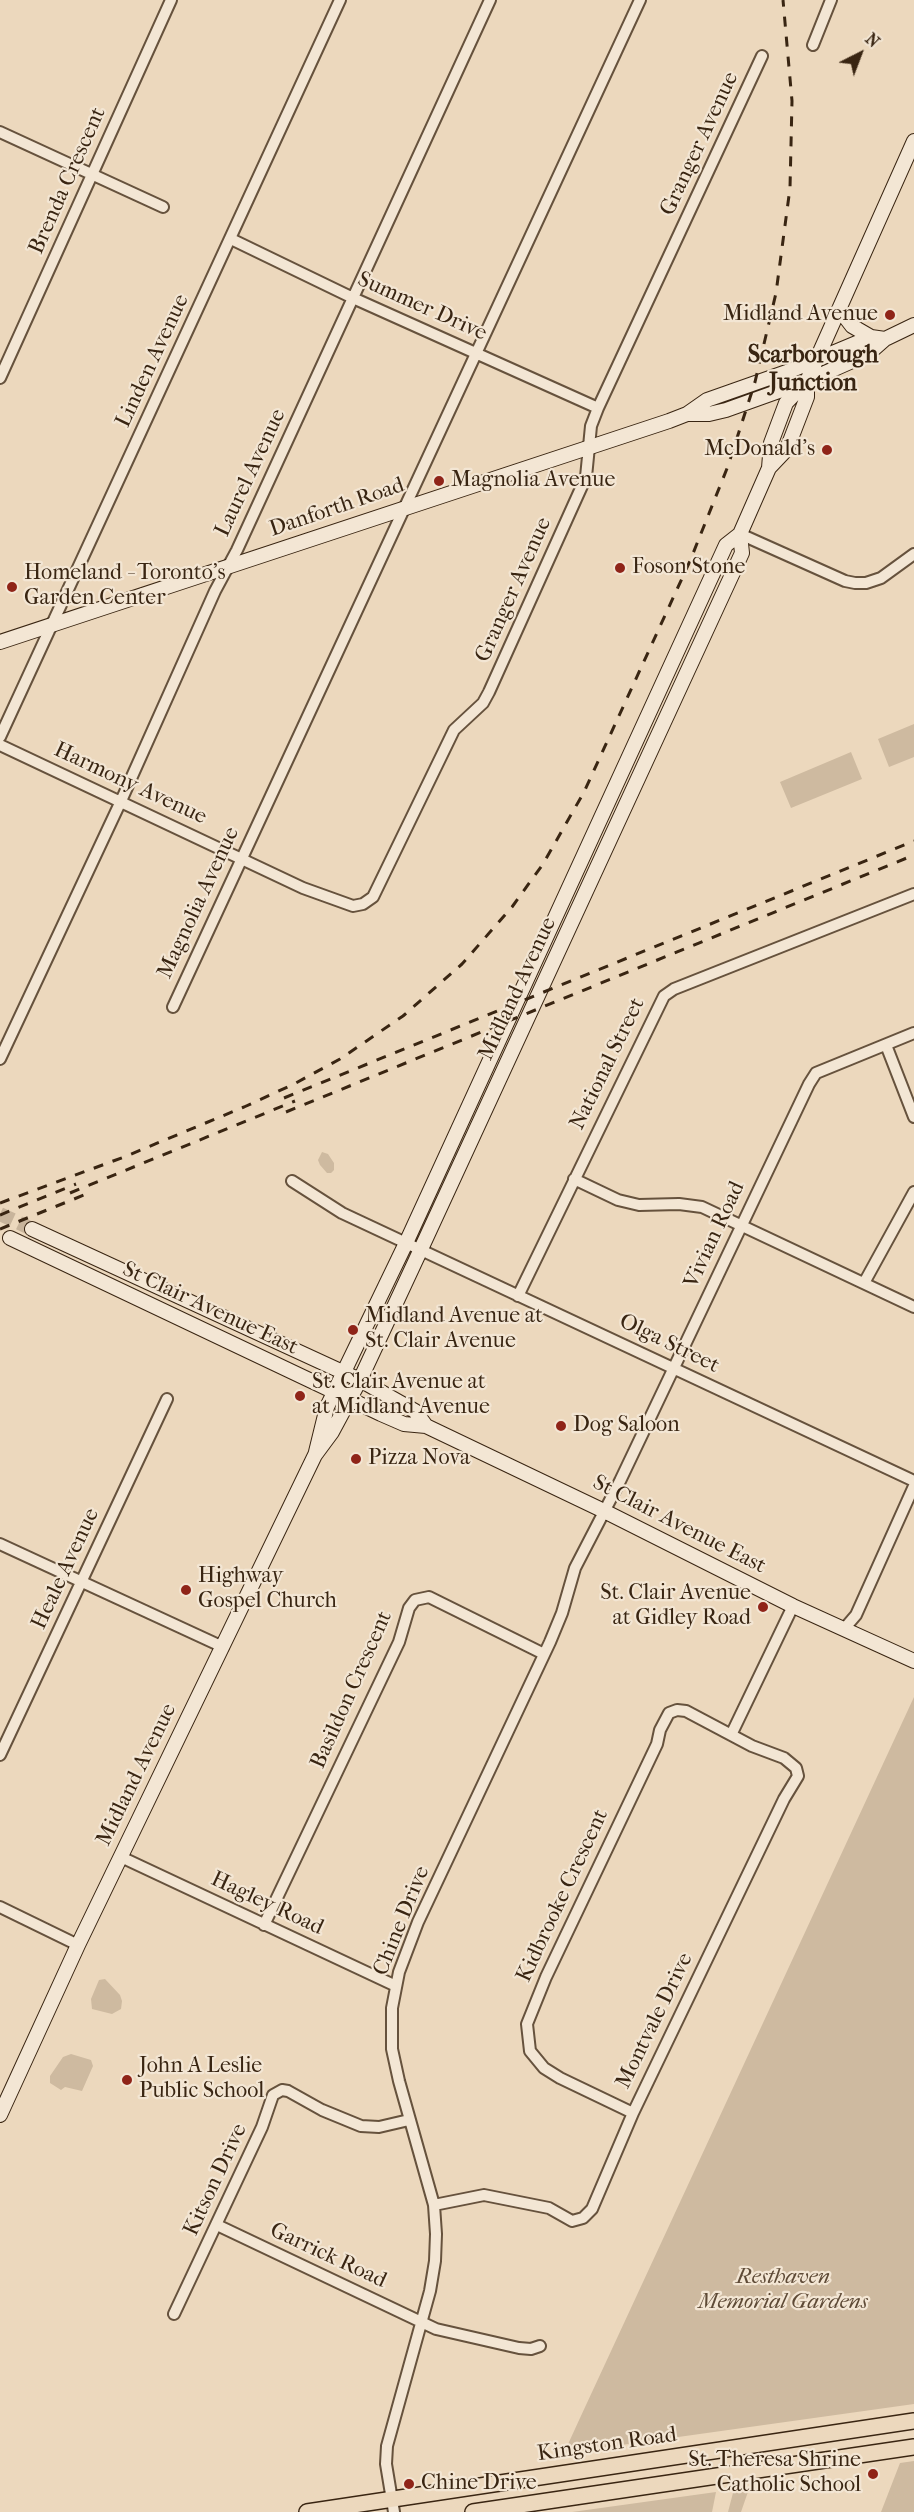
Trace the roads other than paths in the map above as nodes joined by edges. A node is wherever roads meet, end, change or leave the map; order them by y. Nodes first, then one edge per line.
1 (171, 0) edge
2 (340, 0) edge
3 (490, 0) edge
4 (640, 0) edge
5 (831, 0) edge
6 (813, 45) dead end
7 (762, 56) dead end
8 (0, 132) edge
9 (914, 141) edge
10 (92, 174) junction
11 (163, 207) dead end
12 (231, 239) junction
13 (353, 298) junction
14 (839, 309) junction
15 (914, 325) edge
16 (871, 337) junction
17 (885, 339) junction
18 (476, 353) junction
19 (817, 359) junction
20 (0, 378) edge
21 (807, 381) junction
22 (598, 408) junction
23 (687, 414) junction
24 (589, 447) junction
25 (404, 508) junction
26 (740, 534) junction
27 (914, 554) edge
28 (229, 567) junction
29 (51, 625) junction
30 (0, 642) edge
31 (0, 737) edge
32 (0, 745) edge
33 (122, 801) junction
34 (243, 858) junction
35 (914, 894) edge
36 (173, 1006) dead end
37 (914, 1033) edge
38 (886, 1045) junction
39 (0, 1059) edge
40 (914, 1117) edge
41 (574, 1179) junction
42 (292, 1181) dead end
43 (914, 1192) edge
44 (741, 1225) junction
45 (32, 1229) tunnel mouth
46 (10, 1238) dead end
47 (406, 1243) junction
48 (421, 1250) junction
49 (864, 1283) junction
50 (518, 1296) junction
51 (914, 1307) edge
52 (673, 1369) junction
53 (345, 1373) junction
54 (360, 1380) junction
55 (336, 1392) junction
56 (167, 1399) dead end
57 (350, 1399) junction
58 (426, 1426) junction
59 (315, 1455) junction
60 (914, 1484) edge
61 (604, 1510) junction
62 (0, 1544) edge
63 (82, 1582) junction
64 (793, 1606) junction
65 (844, 1629) junction
66 (223, 1647) junction
67 (544, 1654) junction
68 (914, 1661) edge
69 (731, 1735) junction
70 (0, 1755) edge
71 (121, 1857) junction
72 (0, 1906) edge
73 (264, 1925) junction
74 (78, 1945) junction
75 (396, 1986) junction
76 (633, 2113) junction
77 (0, 2115) edge
78 (409, 2120) junction
79 (434, 2205) junction
80 (217, 2225) junction
81 (174, 2314) dead end
82 (422, 2322) junction
83 (540, 2346) dead end
84 (914, 2421) edge
85 (914, 2446) edge
86 (393, 2506) edge
87 (307, 2512) edge
88 (473, 2512) edge

1 - 10 street, Brenda Crescent
2 - 12 street, Linden Avenue
3 - 13 street, Laurel Avenue
4 - 18 street, Magnolia Avenue
5 - 6 street
7 - 22 street, Granger Avenue
8 - 10 street
9 - 14 main road, Midland Avenue
10 - 11 street
10 - 20 street, Brenda Crescent
12 - 13 street, Summer Drive
12 - 29 street, Linden Avenue
13 - 18 street, Summer Drive
13 - 28 street, Laurel Avenue
14 - 16 main road
14 - 19 main road, Midland Avenue
15 - 17 main road, Danforth Road
16 - 17 main road
16 - 19 main road, Danforth Road
17 - 21 main road, Danforth Road
18 - 22 street, Summer Drive
18 - 25 street, Magnolia Avenue
19 - 21 main road, Midland Avenue
19 - 23 main road, Danforth Road
21 - 23 main road, Danforth Road
21 - 26 main road, Midland Avenue
22 - 24 street, Granger Avenue
23 - 24 main road, Danforth Road
24 - 25 main road, Danforth Road
24 - 34 street, Granger Avenue
25 - 28 main road, Danforth Road
25 - 34 street, Magnolia Avenue
26 - 27 street
26 - 47 main road, Midland Avenue
26 - 48 main road, Midland Avenue
28 - 29 main road, Danforth Road
28 - 33 street, Laurel Avenue
29 - 30 main road, Danforth Road
29 - 31 street, Linden Avenue
32 - 33 street, Harmony Avenue
33 - 34 street, Harmony Avenue
33 - 39 street, Laurel Avenue
34 - 36 street, Magnolia Avenue
35 - 41 street, National Street
37 - 38 street, Vivian Road
38 - 40 street
38 - 44 street, Vivian Road
41 - 44 street
41 - 50 street, National Street
42 - 47 street, Olga Street
43 - 49 street
44 - 49 street
44 - 52 street, Vivian Road
45 - 53 main road, St Clair Avenue East
46 - 55 main road, St Clair Avenue East
47 - 48 street, Olga Street
47 - 53 main road, Midland Avenue
48 - 50 street, Olga Street
48 - 54 main road, Midland Avenue
49 - 51 street
50 - 52 street, Olga Street
52 - 60 street, Olga Street
52 - 61 street, Vivian Road
53 - 54 main road, St Clair Avenue East
53 - 55 main road, Midland Avenue
54 - 57 main road, Midland Avenue
54 - 58 main road, St Clair Avenue East
55 - 57 main road, St Clair Avenue East
55 - 59 main road, Midland Avenue
56 - 63 street, Heale Avenue
57 - 58 main road, St Clair Avenue East
57 - 59 main road, Midland Avenue
58 - 61 main road, St Clair Avenue East
59 - 66 main road, Midland Avenue
60 - 65 street
61 - 64 main road, St Clair Avenue East
61 - 67 street, Chine Drive
62 - 63 street
63 - 66 street
63 - 70 street, Heale Avenue
64 - 65 main road, St Clair Avenue East
64 - 69 street
65 - 68 main road, St Clair Avenue East
66 - 71 main road, Midland Avenue
67 - 73 street, Basildon Crescent
67 - 75 street, Chine Drive
69 - 76 street, Montvale Drive
69 - 76 street, Kidbrooke Crescent
71 - 73 street, Hagley Road
71 - 74 main road, Midland Avenue
72 - 74 street
73 - 75 street, Hagley Road
74 - 77 main road, Midland Avenue
75 - 78 street, Chine Drive
76 - 79 street, Montvale Drive
78 - 79 street, Chine Drive
78 - 80 street, Kitson Drive
79 - 82 street, Chine Drive
80 - 81 street, Kitson Drive
80 - 82 street, Garrick Road
82 - 83 street, Garrick Road
82 - 86 street, Chine Drive
84 - 86 main road, Kingston Road
85 - 88 main road, Kingston Road
86 - 87 main road, Kingston Road

